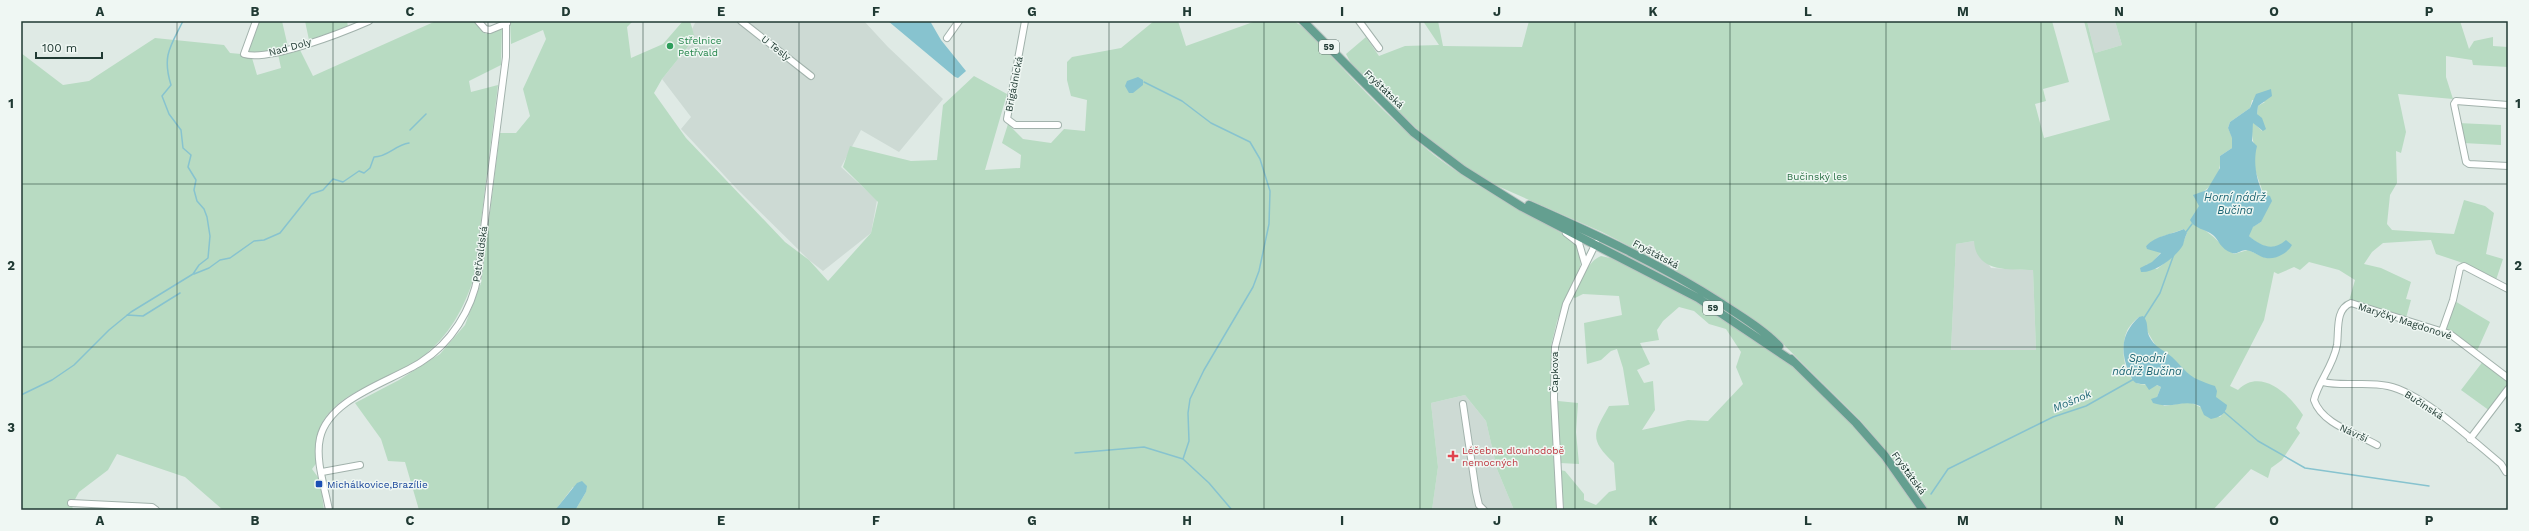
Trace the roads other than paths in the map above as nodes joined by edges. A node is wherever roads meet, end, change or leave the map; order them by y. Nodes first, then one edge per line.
1 (256, 21) edge
2 (369, 21) edge
3 (478, 21) edge
4 (741, 21) edge
5 (959, 21) edge
6 (1025, 21) edge
7 (507, 22) edge
8 (1361, 22) edge
9 (1305, 23) edge
10 (947, 38) dead end
11 (1379, 48) dead end
12 (811, 76) dead end
13 (2508, 105) edge
14 (1058, 125) dead end
15 (2508, 166) edge
16 (1491, 188) junction
17 (1554, 223) junction
18 (1588, 231) junction
19 (1596, 244) junction
20 (1617, 245) junction
21 (1585, 264) junction
22 (2508, 289) edge
23 (2442, 331) junction
24 (1795, 363) junction
25 (2508, 378) edge
26 (2323, 382) junction
27 (2508, 389) edge
28 (1463, 404) dead end
29 (2470, 439) junction
30 (2377, 445) dead end
31 (360, 465) dead end
32 (322, 472) junction
33 (2506, 472) dead end
34 (71, 503) dead end
35 (156, 510) edge
36 (329, 510) edge
37 (1484, 510) edge
38 (1560, 510) edge
39 (1923, 510) edge

1 - 2 street, Nad Doly
3 - 7 street
4 - 12 street, U Tesly
5 - 10 street
6 - 14 street, Brigádnická
7 - 32 street, Petřvaldská
8 - 11 street
9 - 16 main road, Fryštátská / 59
13 - 15 street
16 - 17 main road, Fryštátská / 59
16 - 18 main road, Fryštátská / 59
17 - 19 main road, Fryštátská / 59
17 - 21 street
18 - 19 street
18 - 20 main road, Fryštátská / 59
19 - 20 street
19 - 21 street, Čapkova
19 - 24 main road, Fryštátská / 59
20 - 24 main road, Fryštátská / 59
21 - 38 street, Čapkova
22 - 23 street
23 - 25 street, Maryčky Magdonové
23 - 26 street, Maryčky Magdonové
24 - 39 main road, Fryštátská / 59
26 - 29 street, Bučinská
26 - 30 street, Návrší
27 - 29 street
28 - 37 street
29 - 33 street, Bučinská
31 - 32 street
32 - 36 street, Petřvaldská
34 - 35 street

